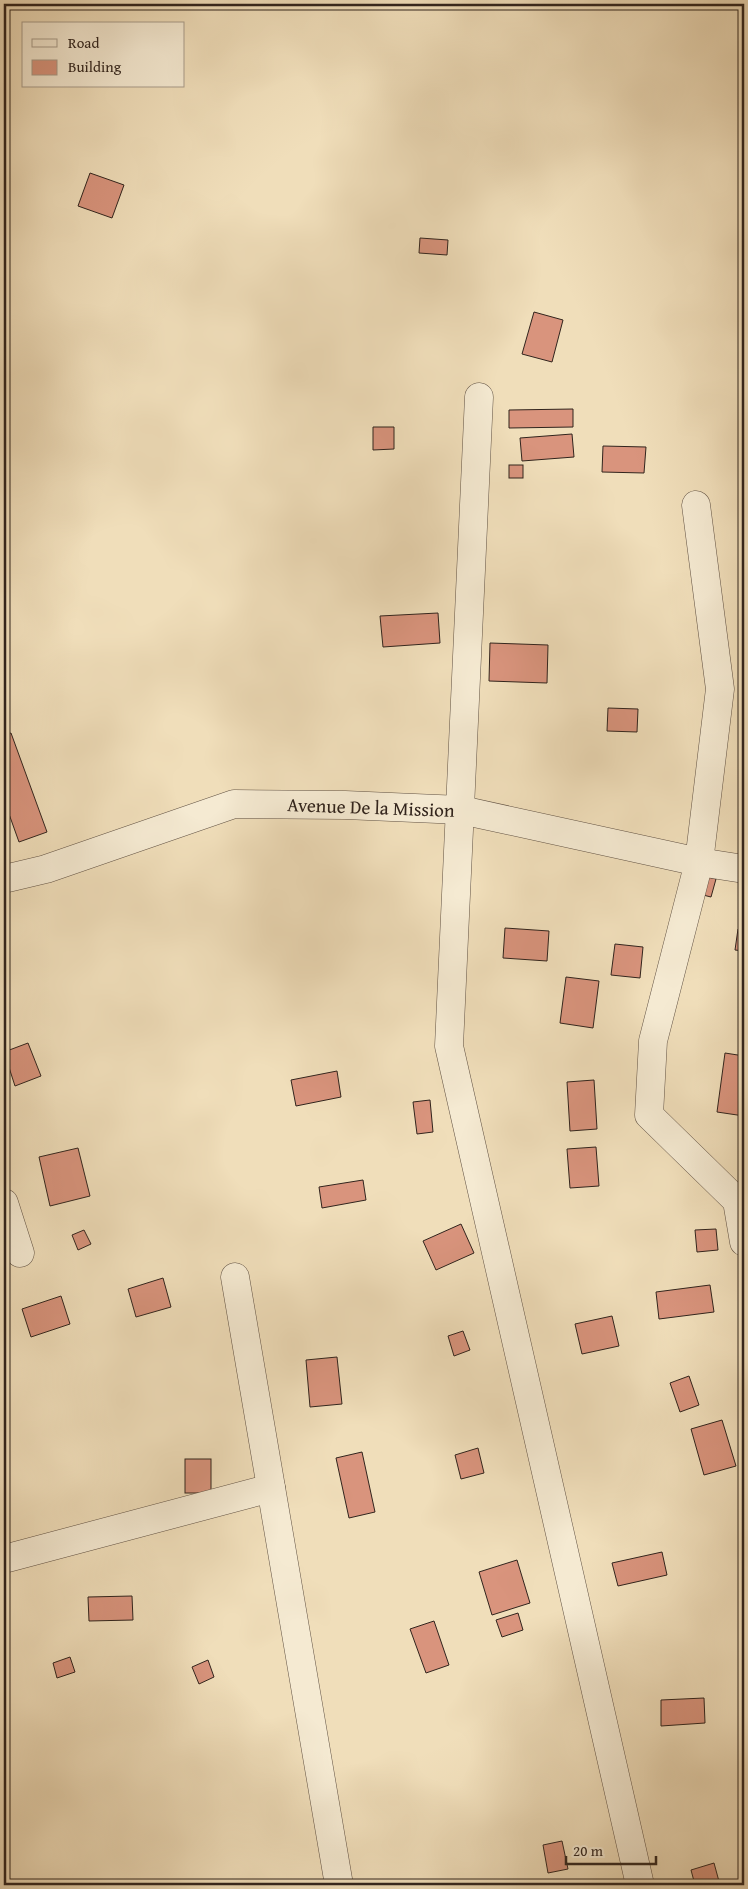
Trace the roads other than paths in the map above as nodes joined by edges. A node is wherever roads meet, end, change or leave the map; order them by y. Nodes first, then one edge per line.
1 (479, 397) dead end
2 (696, 505) dead end
3 (461, 810) junction
4 (699, 862) junction
5 (744, 869) edge
6 (4, 879) edge
7 (4, 1203) edge
8 (744, 1242) edge
9 (20, 1253) dead end
10 (235, 1277) dead end
11 (271, 1488) junction
12 (4, 1559) edge
13 (339, 1885) edge
14 (640, 1885) edge

1 - 3 street
2 - 4 street
3 - 4 street, Avenue De la Mission
3 - 6 street, Avenue De la Mission
3 - 14 street
4 - 5 street, Avenue De la Mission
4 - 8 street
7 - 9 street
10 - 11 street
11 - 12 street
11 - 13 street

